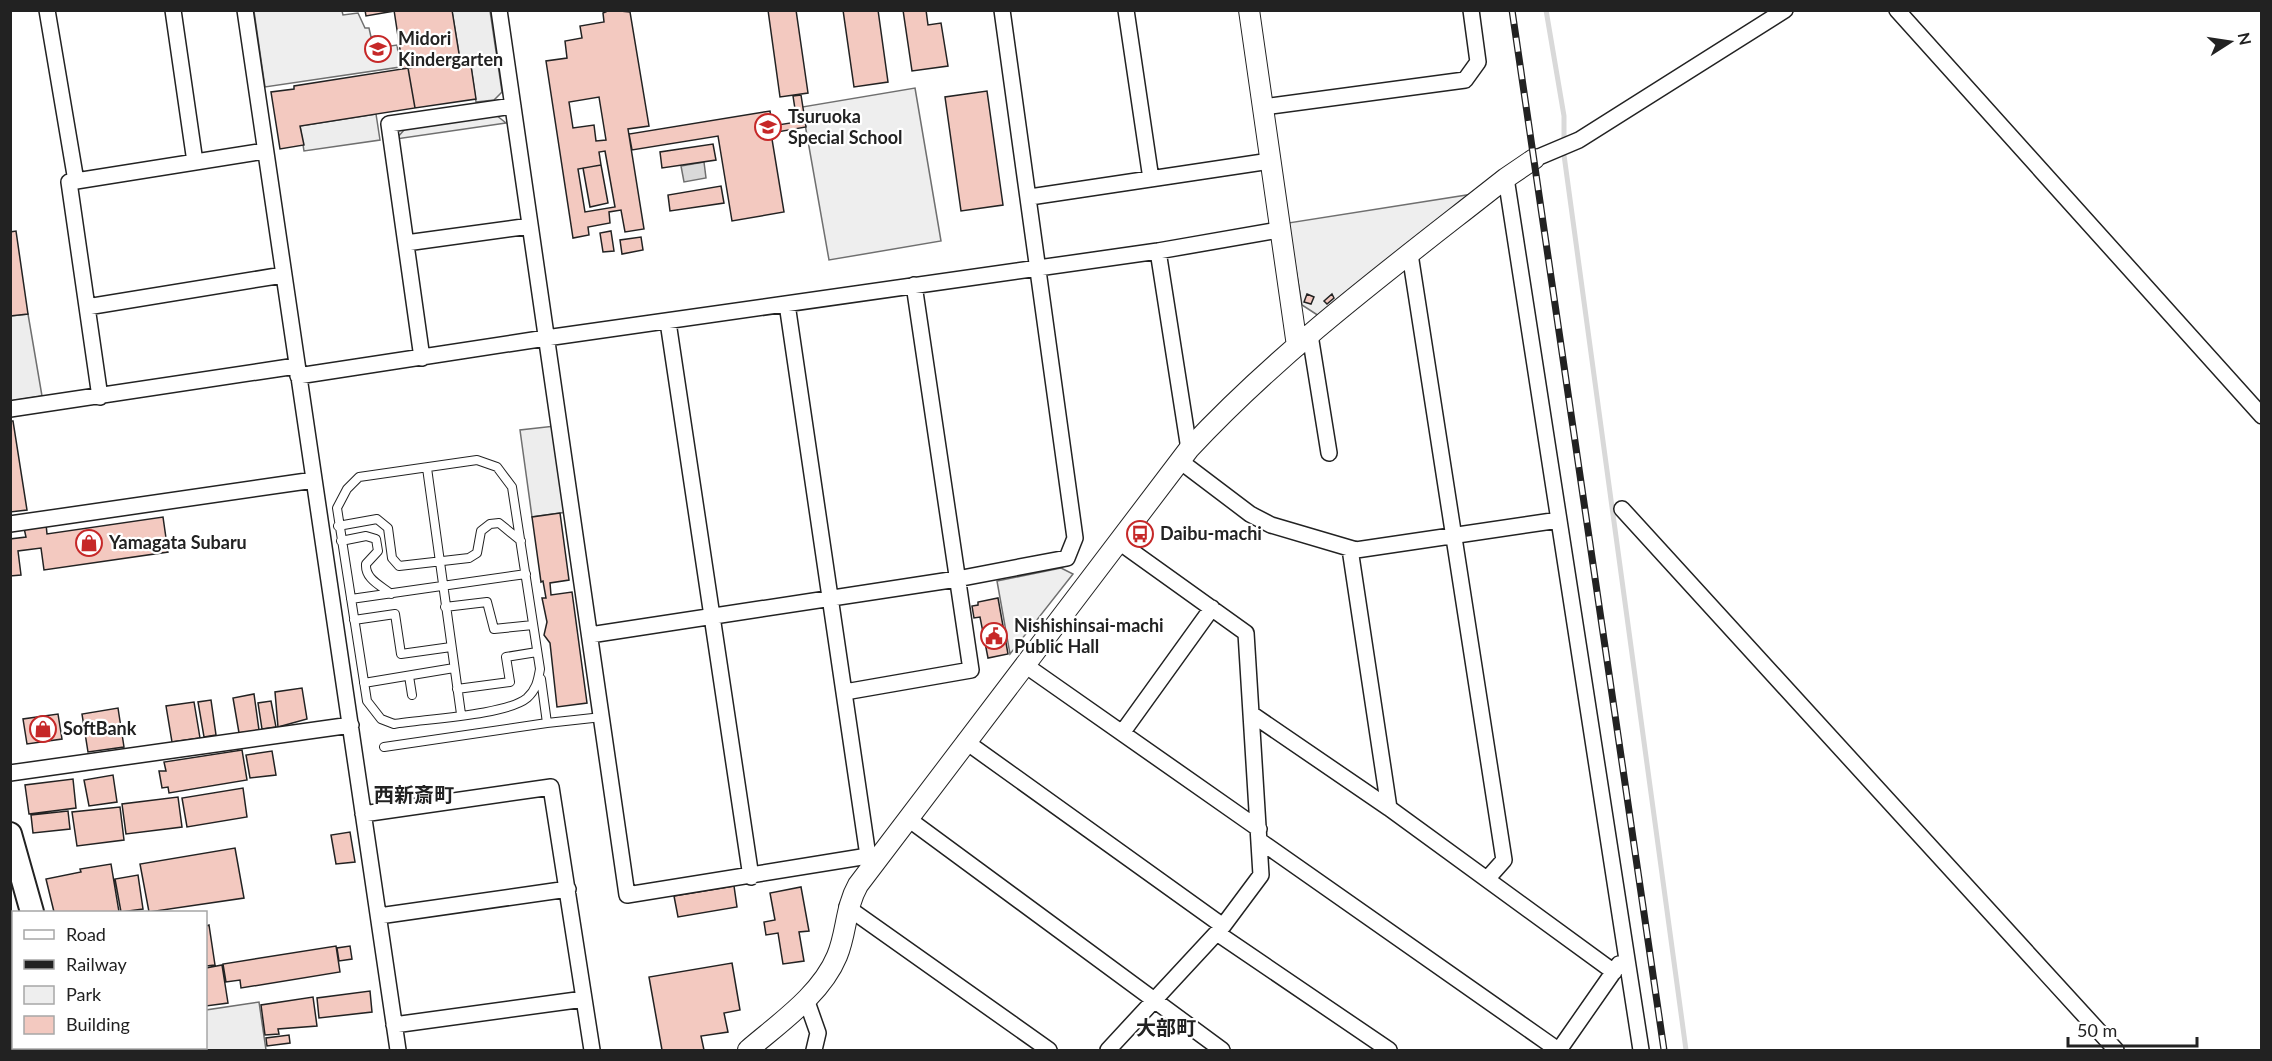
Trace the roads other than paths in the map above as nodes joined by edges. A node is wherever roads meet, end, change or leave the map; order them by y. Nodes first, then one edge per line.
1 (47, 10) edge
2 (173, 10) edge
3 (245, 10) edge
4 (500, 10) edge
5 (1002, 10) edge
6 (1126, 10) edge
7 (1249, 10) edge
8 (1471, 10) edge
9 (1785, 10) edge
10 (1897, 10) edge
11 (513, 106) junction
12 (1263, 107) junction
13 (265, 151) junction
14 (1534, 159) joint
15 (1270, 161) junction
16 (195, 162) junction
17 (1506, 178) junction
18 (1151, 179) junction
19 (76, 181) junction
20 (1030, 197) junction
21 (530, 226) junction
22 (1279, 230) junction
23 (406, 243) junction
24 (1158, 251) junction
25 (1410, 254) junction
26 (1038, 267) junction
27 (284, 275) junction
28 (914, 285) junction
29 (788, 304) junction
30 (87, 307) junction
31 (668, 322) junction
32 (546, 338) junction
33 (1303, 340) junction
34 (422, 358) junction
35 (297, 371) junction
36 (100, 397) junction
37 (10, 409) edge
38 (2262, 416) edge
39 (1329, 453) dead end
40 (1185, 455) junction
41 (427, 468) junction
42 (314, 480) junction
43 (1622, 509) dead end
44 (1559, 520) junction
45 (10, 524) edge
46 (338, 526) junction
47 (1452, 536) junction
48 (341, 541) junction
49 (521, 541) junction
50 (1119, 542) junction
51 (1350, 549) junction
52 (439, 562) junction
53 (526, 574) junction
54 (957, 579) junction
55 (442, 586) junction
56 (391, 594) junction
57 (831, 597) junction
58 (351, 599) junction
59 (446, 607) junction
60 (1212, 608) junction
61 (711, 616) junction
62 (354, 620) junction
63 (533, 625) junction
64 (590, 634) junction
65 (451, 647) junction
66 (537, 652) junction
67 (1025, 665) junction
68 (454, 668) junction
69 (540, 669) junction
70 (409, 676) junction
71 (364, 683) junction
72 (457, 689) junction
73 (845, 692) junction
74 (412, 695) dead end
75 (461, 714) junction
76 (1252, 715) junction
77 (602, 717) junction
78 (547, 723) junction
79 (351, 725) junction
80 (1122, 733) junction
81 (965, 741) junction
82 (384, 747) dead end
83 (10, 774) edge
84 (1389, 807) junction
85 (363, 814) junction
86 (907, 818) junction
87 (10, 834) edge
88 (1259, 835) junction
89 (871, 858) junction
90 (751, 877) junction
91 (1488, 878) junction
92 (568, 889) junction
93 (847, 907) junction
94 (32, 911) edge
95 (379, 916) junction
96 (1220, 929) junction
97 (1626, 955) junction
98 (1614, 972) junction
99 (584, 999) junction
100 (806, 999) junction
101 (1154, 1001) junction
102 (394, 1025) junction
103 (398, 1050) edge
104 (592, 1050) edge
105 (747, 1050) edge
106 (814, 1050) edge
107 (1049, 1050) edge
108 (1108, 1050) edge
109 (1222, 1050) edge
110 (1389, 1050) edge
111 (1559, 1050) edge
112 (1641, 1050) edge
113 (2116, 1050) edge

1 - 19 street
2 - 16 street
3 - 13 street
4 - 11 street
5 - 20 street
6 - 18 street
7 - 12 street
8 - 12 street
9 - 14 street
10 - 38 street
11 - 21 street
11 - 23 street
12 - 15 street
13 - 16 street
13 - 27 street
14 - 17 street
15 - 18 street
15 - 22 street
16 - 19 street
17 - 25 street
17 - 44 street
18 - 20 street
19 - 30 street
20 - 26 street
21 - 23 street
21 - 32 street
22 - 24 street
22 - 33 street
23 - 34 street
24 - 26 street
24 - 40 street
25 - 33 street
25 - 47 street
26 - 28 street
26 - 54 street
27 - 30 street
27 - 35 street
28 - 29 street
28 - 54 street
29 - 31 street
29 - 57 street
30 - 36 street
31 - 32 street
31 - 61 street
32 - 34 street
32 - 64 street
33 - 39 street
33 - 40 street
34 - 35 street
35 - 36 street
35 - 42 street
36 - 37 street
40 - 50 street
40 - 51 street
41 - 46 lane
41 - 49 lane
41 - 52 lane
42 - 45 street
42 - 79 street
43 - 113 street
44 - 47 street
44 - 97 street
46 - 48 lane
46 - 52 lane
47 - 51 street
47 - 91 street
48 - 56 lane
48 - 58 lane
49 - 52 lane
49 - 53 lane
50 - 60 street
50 - 67 street
51 - 84 street
52 - 55 lane
53 - 55 lane
53 - 63 lane
54 - 57 street
54 - 73 street
55 - 56 lane
55 - 59 lane
56 - 58 lane
57 - 61 street
57 - 73 street
58 - 62 lane
59 - 63 lane
59 - 65 lane
60 - 76 street
60 - 80 street
61 - 64 street
61 - 90 street
62 - 65 lane
62 - 71 lane
63 - 66 lane
64 - 77 street
65 - 68 lane
66 - 69 lane
66 - 72 lane
67 - 80 street
67 - 81 street
68 - 70 lane
68 - 72 lane
69 - 75 lane
69 - 78 lane
70 - 71 lane
70 - 74 lane
71 - 75 lane
72 - 75 lane
73 - 89 street
76 - 84 street
76 - 88 street
77 - 78 lane
77 - 90 street
78 - 82 lane
79 - 83 street
79 - 85 street
80 - 88 street
81 - 86 street
81 - 96 street
84 - 91 street
85 - 92 street
85 - 95 street
86 - 89 street
86 - 101 street
87 - 94 main road
88 - 96 street
88 - 111 street
89 - 90 street
89 - 93 street
91 - 98 street
92 - 95 street
92 - 99 street
93 - 100 street
93 - 107 street
95 - 102 street
96 - 101 street
96 - 110 street
97 - 98 street
97 - 112 street
98 - 111 street
99 - 102 street
99 - 104 street
100 - 105 street
100 - 106 street
101 - 108 street
101 - 109 street
102 - 103 street

